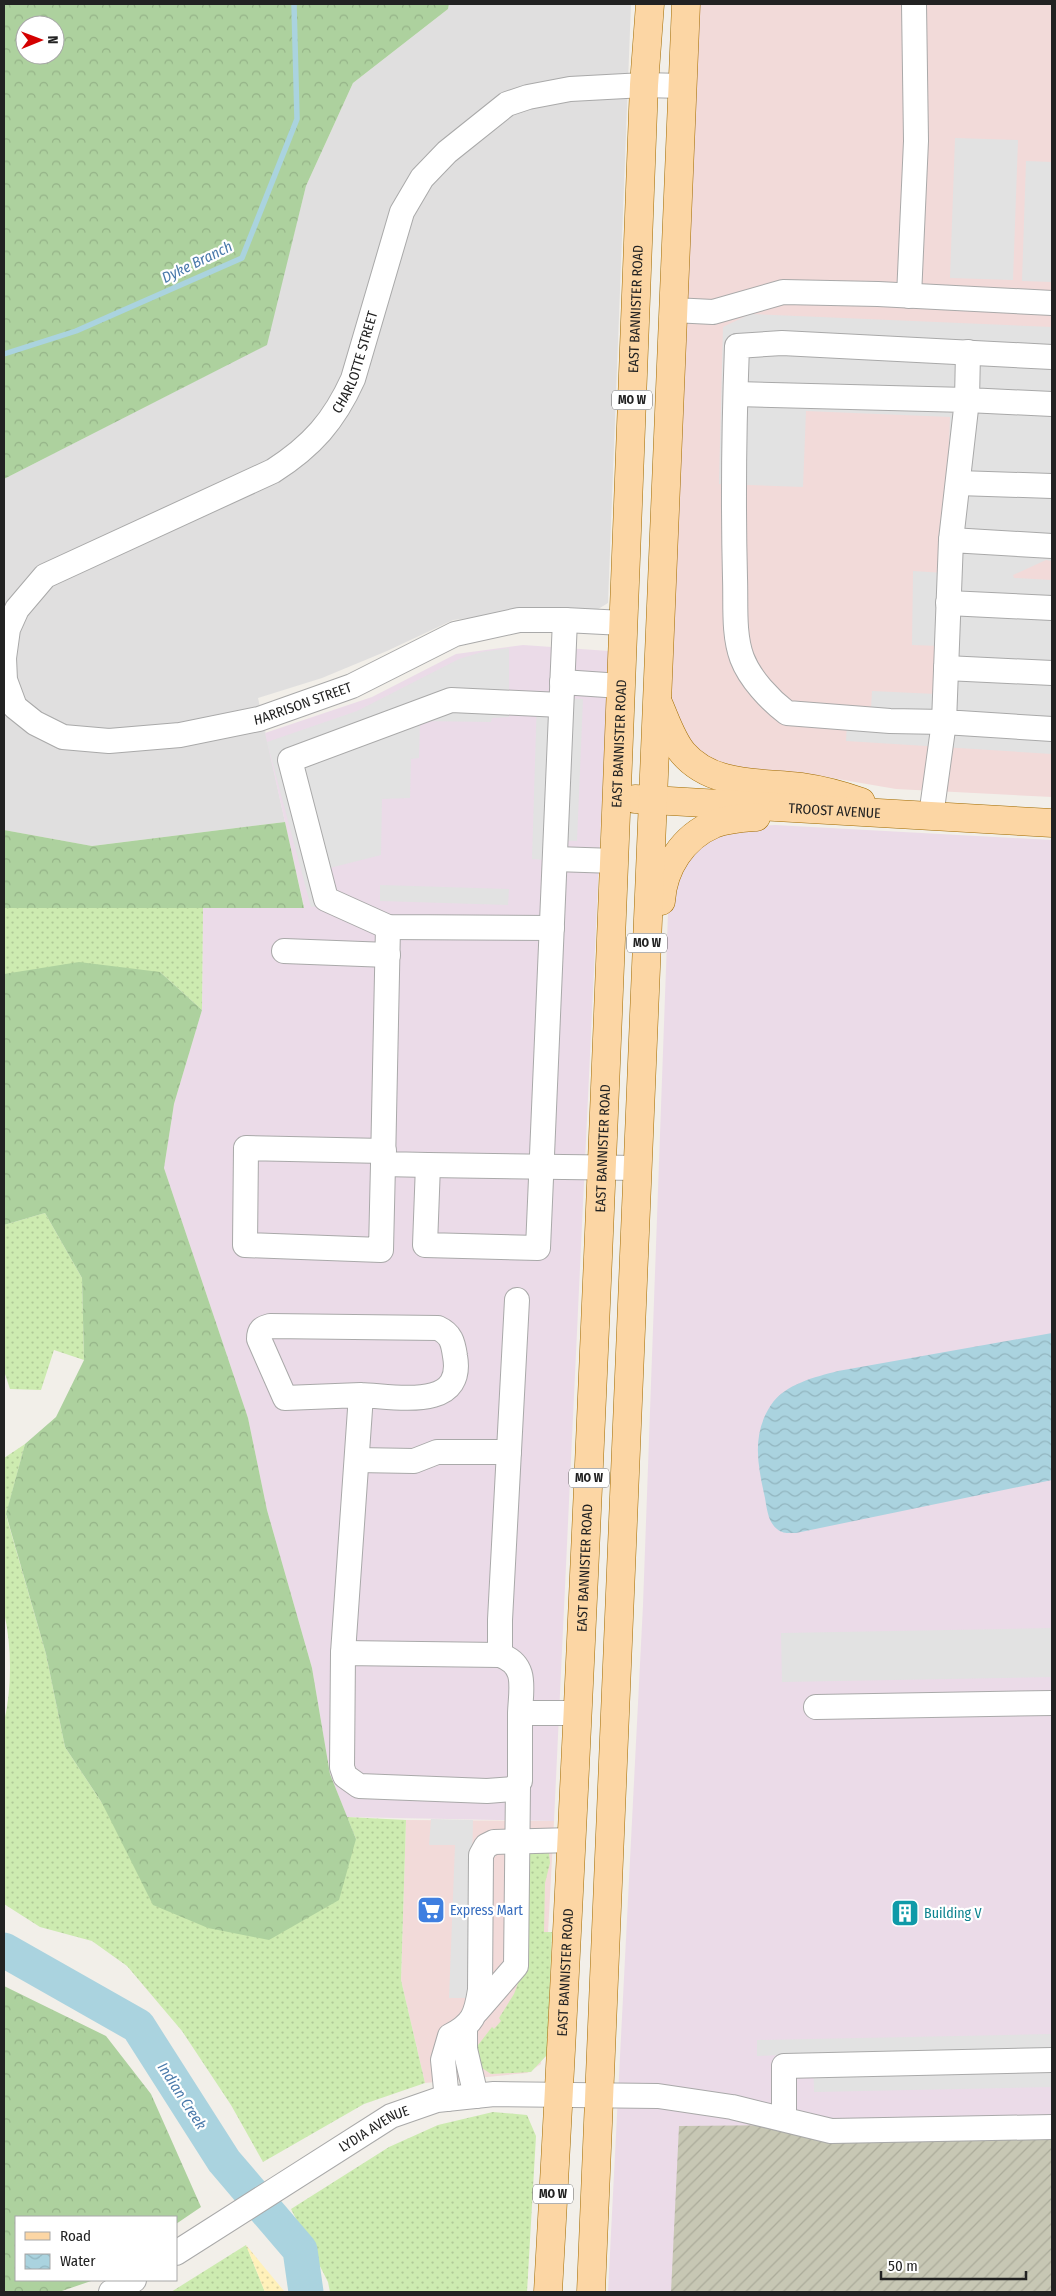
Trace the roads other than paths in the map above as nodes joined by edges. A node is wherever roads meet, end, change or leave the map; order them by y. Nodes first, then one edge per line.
1 (640, 4) edge
2 (650, 4) edge
3 (686, 4) edge
4 (914, 4) edge
5 (644, 84) junction
6 (682, 86) junction
7 (909, 296) junction
8 (1052, 304) edge
9 (673, 310) junction
10 (968, 352) junction
11 (1052, 357) edge
12 (736, 394) junction
13 (967, 400) junction
14 (1052, 404) edge
15 (958, 483) junction
16 (1052, 486) edge
17 (951, 540) junction
18 (1052, 546) edge
19 (948, 603) junction
20 (1052, 608) edge
21 (565, 620) junction
22 (623, 623) junction
23 (4, 663) edge
24 (946, 668) junction
25 (1052, 673) edge
26 (621, 686) junction
27 (562, 694) junction
28 (657, 700) junction
29 (944, 722) junction
30 (1052, 729) edge
31 (618, 797) junction
32 (653, 800) junction
33 (827, 810) junction
34 (898, 814) junction
35 (931, 816) junction
36 (1052, 823) edge
37 (555, 859) junction
38 (615, 861) junction
39 (388, 927) junction
40 (552, 928) junction
41 (284, 951) dead end
42 (388, 955) junction
43 (641, 1086) junction
44 (383, 1158) junction
45 (428, 1165) junction
46 (542, 1166) junction
47 (602, 1168) junction
48 (638, 1168) junction
49 (517, 1300) dead end
50 (361, 1395) junction
51 (509, 1452) junction
52 (357, 1460) junction
53 (343, 1653) junction
54 (500, 1655) junction
55 (1052, 1703) edge
56 (816, 1707) dead end
57 (578, 1713) junction
58 (520, 1714) junction
59 (518, 1786) junction
60 (572, 1840) junction
61 (518, 1841) junction
62 (471, 2020) junction
63 (1052, 2060) edge
64 (476, 2096) junction
65 (559, 2096) junction
66 (599, 2096) junction
67 (447, 2099) junction
68 (784, 2118) junction
69 (1052, 2127) edge
70 (178, 2252) edge
71 (548, 2292) edge
72 (591, 2292) edge

1 - 5 main road
2 - 5 main road, EAST BANNISTER ROAD / MO W
3 - 6 main road, MO W
4 - 7 street
5 - 6 street, CHARLOTTE STREET
5 - 22 main road, EAST BANNISTER ROAD / MO W
5 - 23 street, CHARLOTTE STREET
6 - 9 main road, MO W
7 - 8 street
7 - 9 street
9 - 28 main road, MO W
10 - 11 street
10 - 12 street
10 - 13 street
12 - 13 street
12 - 29 street
13 - 14 street
13 - 15 street
15 - 16 street
15 - 17 street
17 - 18 street
17 - 19 street
19 - 20 street
19 - 24 street
21 - 22 street, HARRISON STREET
21 - 23 street, HARRISON STREET
21 - 27 street
22 - 26 main road, EAST BANNISTER ROAD / MO W
24 - 25 street
24 - 29 street
26 - 27 street
26 - 31 main road, EAST BANNISTER ROAD / MO W
27 - 37 street
27 - 39 street
28 - 32 main road, MO W
28 - 34 main road
29 - 30 street
29 - 35 street
31 - 32 main road, TROOST AVENUE
31 - 38 main road, EAST BANNISTER ROAD / MO W
32 - 33 main road, TROOST AVENUE
32 - 43 main road, MO W
33 - 34 main road, TROOST AVENUE
33 - 43 main road
34 - 35 main road, TROOST AVENUE
35 - 36 main road, TROOST AVENUE
37 - 38 street
37 - 40 street
38 - 47 main road, EAST BANNISTER ROAD / MO W
39 - 40 street
39 - 42 street
40 - 46 street
41 - 42 street
42 - 44 street
43 - 48 main road, MO W
44 - 44 street
44 - 45 street
45 - 46 street
45 - 46 street
46 - 47 street
47 - 48 street
47 - 57 main road, EAST BANNISTER ROAD / MO W
48 - 66 main road, MO W
49 - 51 street
50 - 50 street
50 - 52 street
51 - 52 street
51 - 54 street
52 - 53 street
53 - 54 street
53 - 59 street
54 - 58 street
55 - 56 street
57 - 58 street
57 - 60 main road, EAST BANNISTER ROAD / MO W
58 - 59 street
59 - 61 street
60 - 61 street
60 - 65 main road, EAST BANNISTER ROAD / MO W
61 - 62 street
61 - 62 street
62 - 64 street
62 - 67 street
63 - 68 street
64 - 65 street, LYDIA AVENUE
64 - 67 street, LYDIA AVENUE
65 - 66 street, LYDIA AVENUE
65 - 71 main road, EAST BANNISTER ROAD / MO W
66 - 68 street, LYDIA AVENUE
66 - 72 main road, MO W
67 - 70 street, LYDIA AVENUE
68 - 69 street, LYDIA AVENUE

